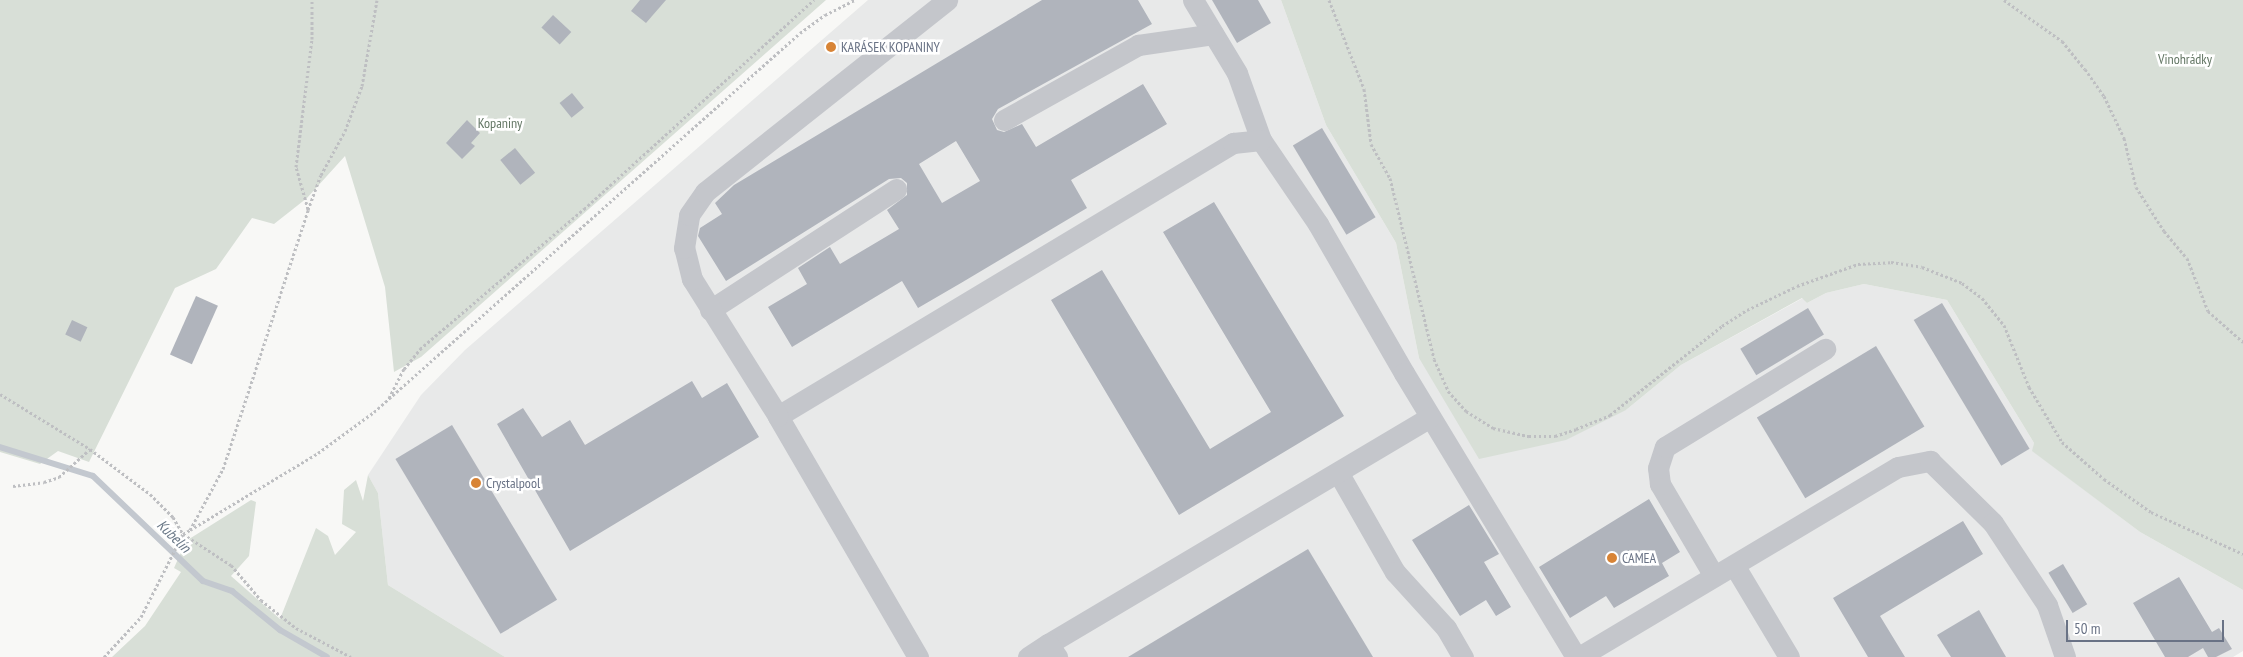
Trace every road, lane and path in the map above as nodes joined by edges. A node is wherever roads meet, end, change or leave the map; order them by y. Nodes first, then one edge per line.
1 (312, 0) edge
2 (377, 0) edge
3 (814, 0) edge
4 (855, 0) edge
5 (947, 0) edge
6 (1193, 0) edge
7 (1329, 0) edge
8 (2004, 0) edge
9 (1213, 34) junction
10 (1004, 120) dead end
11 (1261, 140) junction
12 (896, 189) dead end
13 (308, 210) junction
14 (710, 310) junction
15 (2243, 342) edge
16 (1825, 349) dead end
17 (0, 394) edge
18 (388, 400) junction
19 (778, 416) junction
20 (1430, 418) junction
21 (90, 449) junction
22 (1339, 474) junction
23 (13, 486) dead end
24 (190, 530) junction
25 (183, 534) junction
26 (2243, 554) edge
27 (1734, 565) junction
28 (1714, 576) junction
29 (1052, 650) edge
30 (104, 657) edge
31 (351, 657) edge
32 (918, 657) edge
33 (1028, 657) edge
34 (1463, 657) edge
35 (1577, 657) edge
36 (1789, 657) edge
37 (2065, 657) edge

1 - 13 path
2 - 13 path
3 - 18 path
4 - 18 path
5 - 14 lane
6 - 9 lane
7 - 26 path
8 - 15 path
9 - 10 lane
9 - 11 lane
11 - 19 lane
11 - 20 lane
12 - 14 lane
13 - 24 path
14 - 19 lane
16 - 28 lane
17 - 21 path
18 - 24 path
19 - 32 lane
20 - 22 lane
20 - 35 lane
21 - 23 path
21 - 25 path
22 - 29 lane
22 - 34 lane
24 - 25 path
25 - 30 path
25 - 31 path
27 - 28 lane
27 - 36 lane
27 - 37 lane
28 - 35 lane
29 - 33 lane

